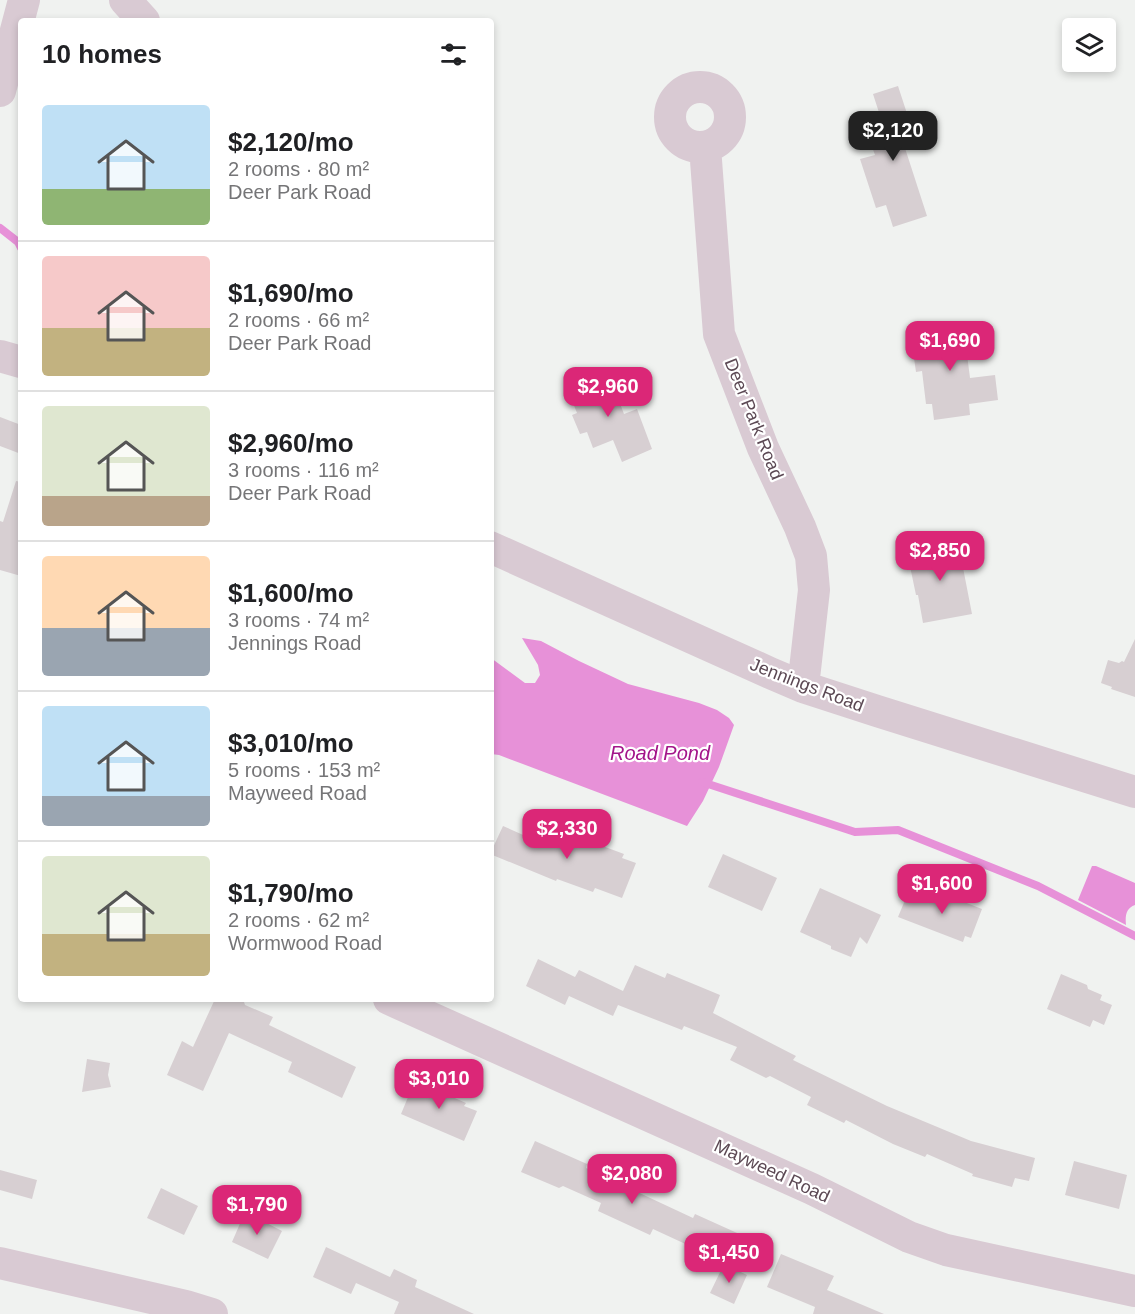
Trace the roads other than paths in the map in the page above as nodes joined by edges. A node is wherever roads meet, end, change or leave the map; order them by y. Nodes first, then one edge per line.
1 (24, 0) edge
2 (125, 0) edge
3 (19, 18) edge
4 (141, 18) edge
5 (18, 23) edge
6 (0, 91) edge
7 (705, 147) dead end
8 (0, 356) edge
9 (18, 361) edge
10 (494, 549) edge
11 (803, 687) junction
12 (1135, 792) edge
13 (395, 1002) edge
14 (0, 1263) edge
15 (1135, 1292) edge
16 (212, 1314) edge

1 - 3 street
2 - 4 street
5 - 6 street
7 - 11 street, Deer Park Road
8 - 9 street
10 - 11 street, Jennings Road
11 - 12 street, Jennings Road
13 - 15 street, Mayweed Road
14 - 16 street

